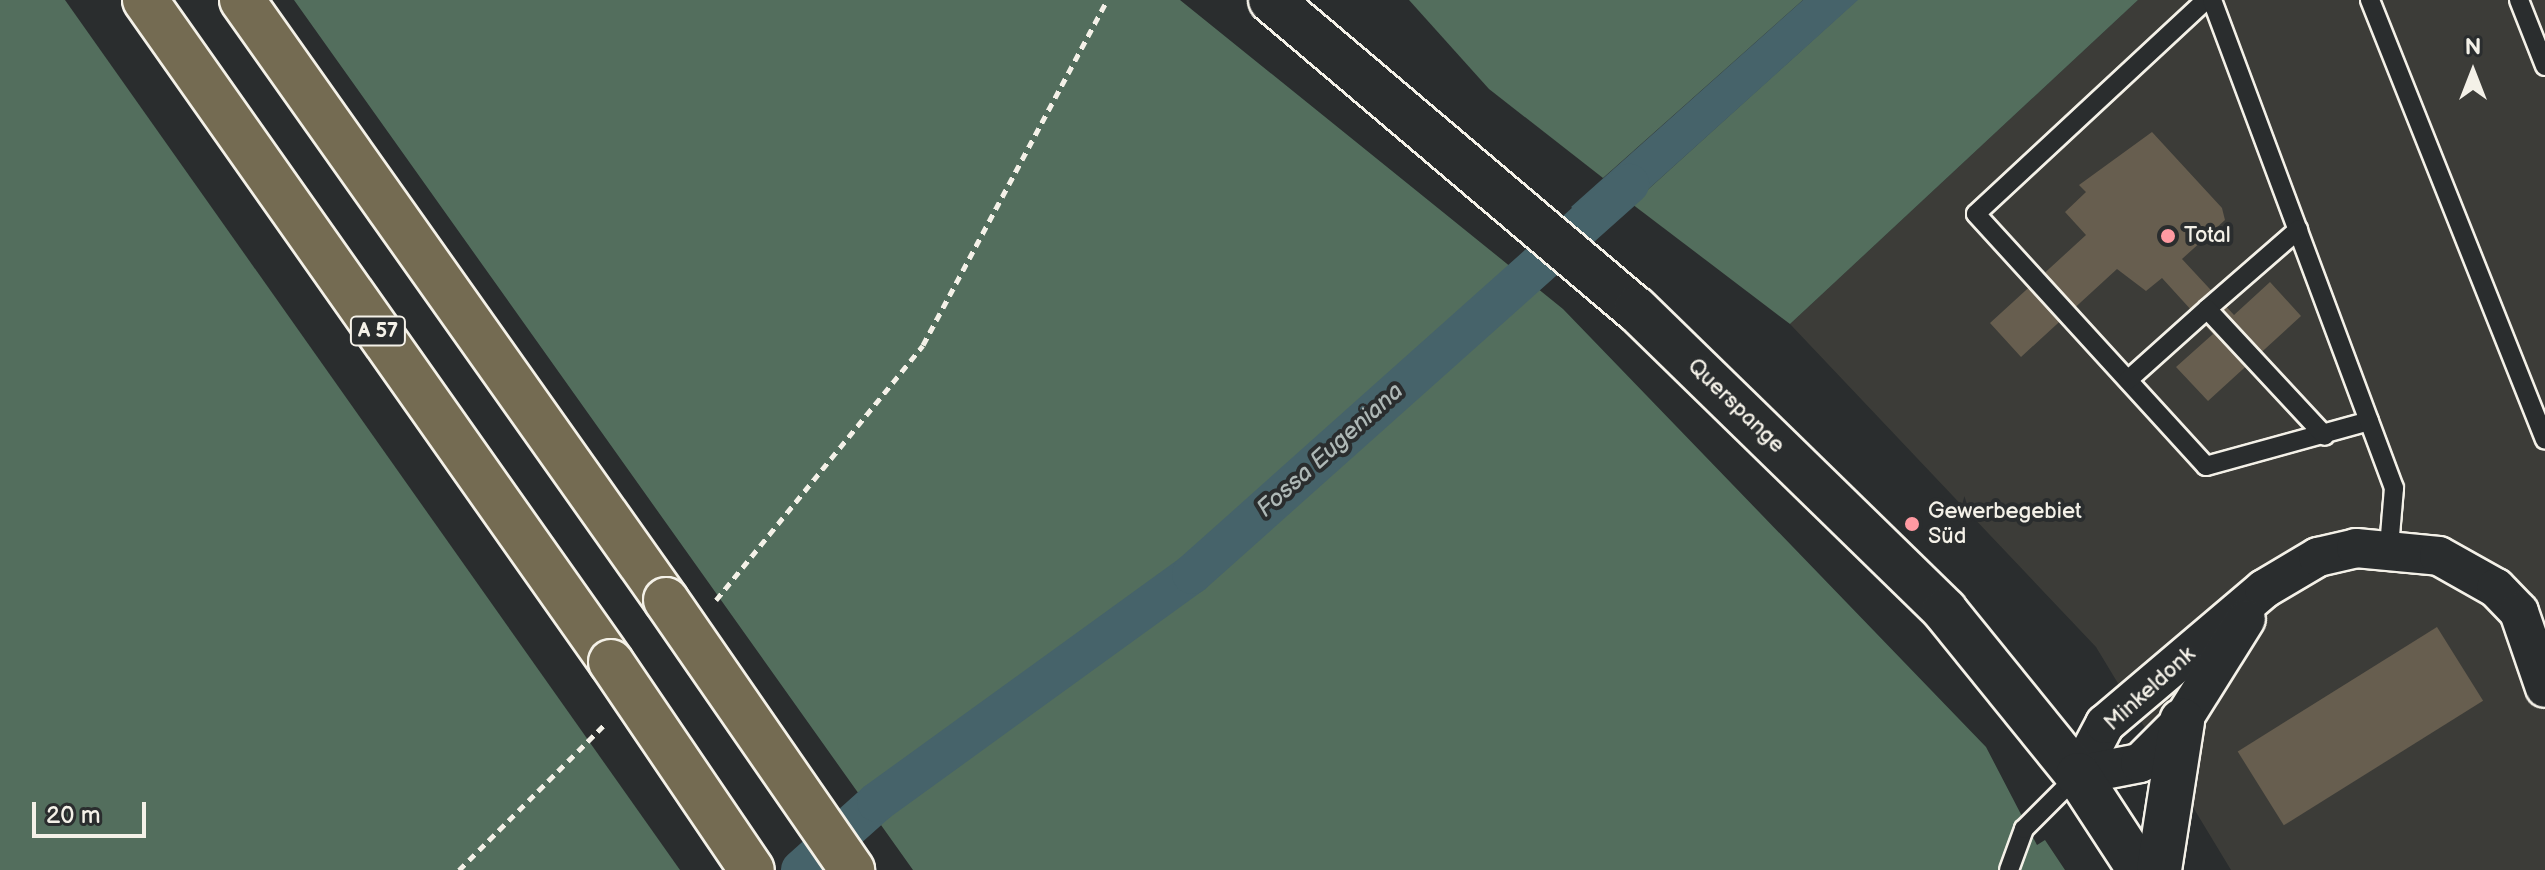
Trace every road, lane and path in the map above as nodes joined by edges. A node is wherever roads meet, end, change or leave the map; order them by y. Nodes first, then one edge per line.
1 (145, 0) edge
2 (242, 0) edge
3 (1107, 0) edge
4 (1271, 0) edge
5 (2206, 0) edge
6 (2212, 0) edge
7 (2370, 0) edge
8 (2519, 0) edge
9 (1316, 20) edge
10 (2545, 66) edge
11 (2298, 230) junction
12 (2207, 309) junction
13 (2128, 380) junction
14 (2369, 421) junction
15 (2325, 436) junction
16 (2545, 439) edge
17 (2389, 548) junction
18 (2264, 589) junction
19 (711, 606) dead end
20 (2545, 688) edge
21 (615, 713) dead end
22 (2182, 721) junction
23 (2078, 775) junction
24 (459, 870) edge
25 (752, 870) edge
26 (852, 870) edge
27 (2009, 870) edge
28 (2140, 870) edge
29 (2159, 870) edge

1 - 25 highway, A 57, bridge
2 - 26 highway, bridge
3 - 19 path
4 - 9 street, Querspange
5 - 13 lane
6 - 11 lane
7 - 16 lane
8 - 10 lane
9 - 23 street, Querspange
11 - 12 lane
11 - 14 lane
12 - 13 lane
12 - 15 lane
13 - 15 lane
14 - 15 lane
14 - 17 lane
17 - 18 street, Minkeldonk
17 - 20 street, Minkeldonk
18 - 22 street, Minkeldonk
18 - 23 street, Minkeldonk
21 - 24 path
22 - 23 street, Minkeldonk
22 - 29 street
23 - 27 lane
23 - 28 street, Querspange

